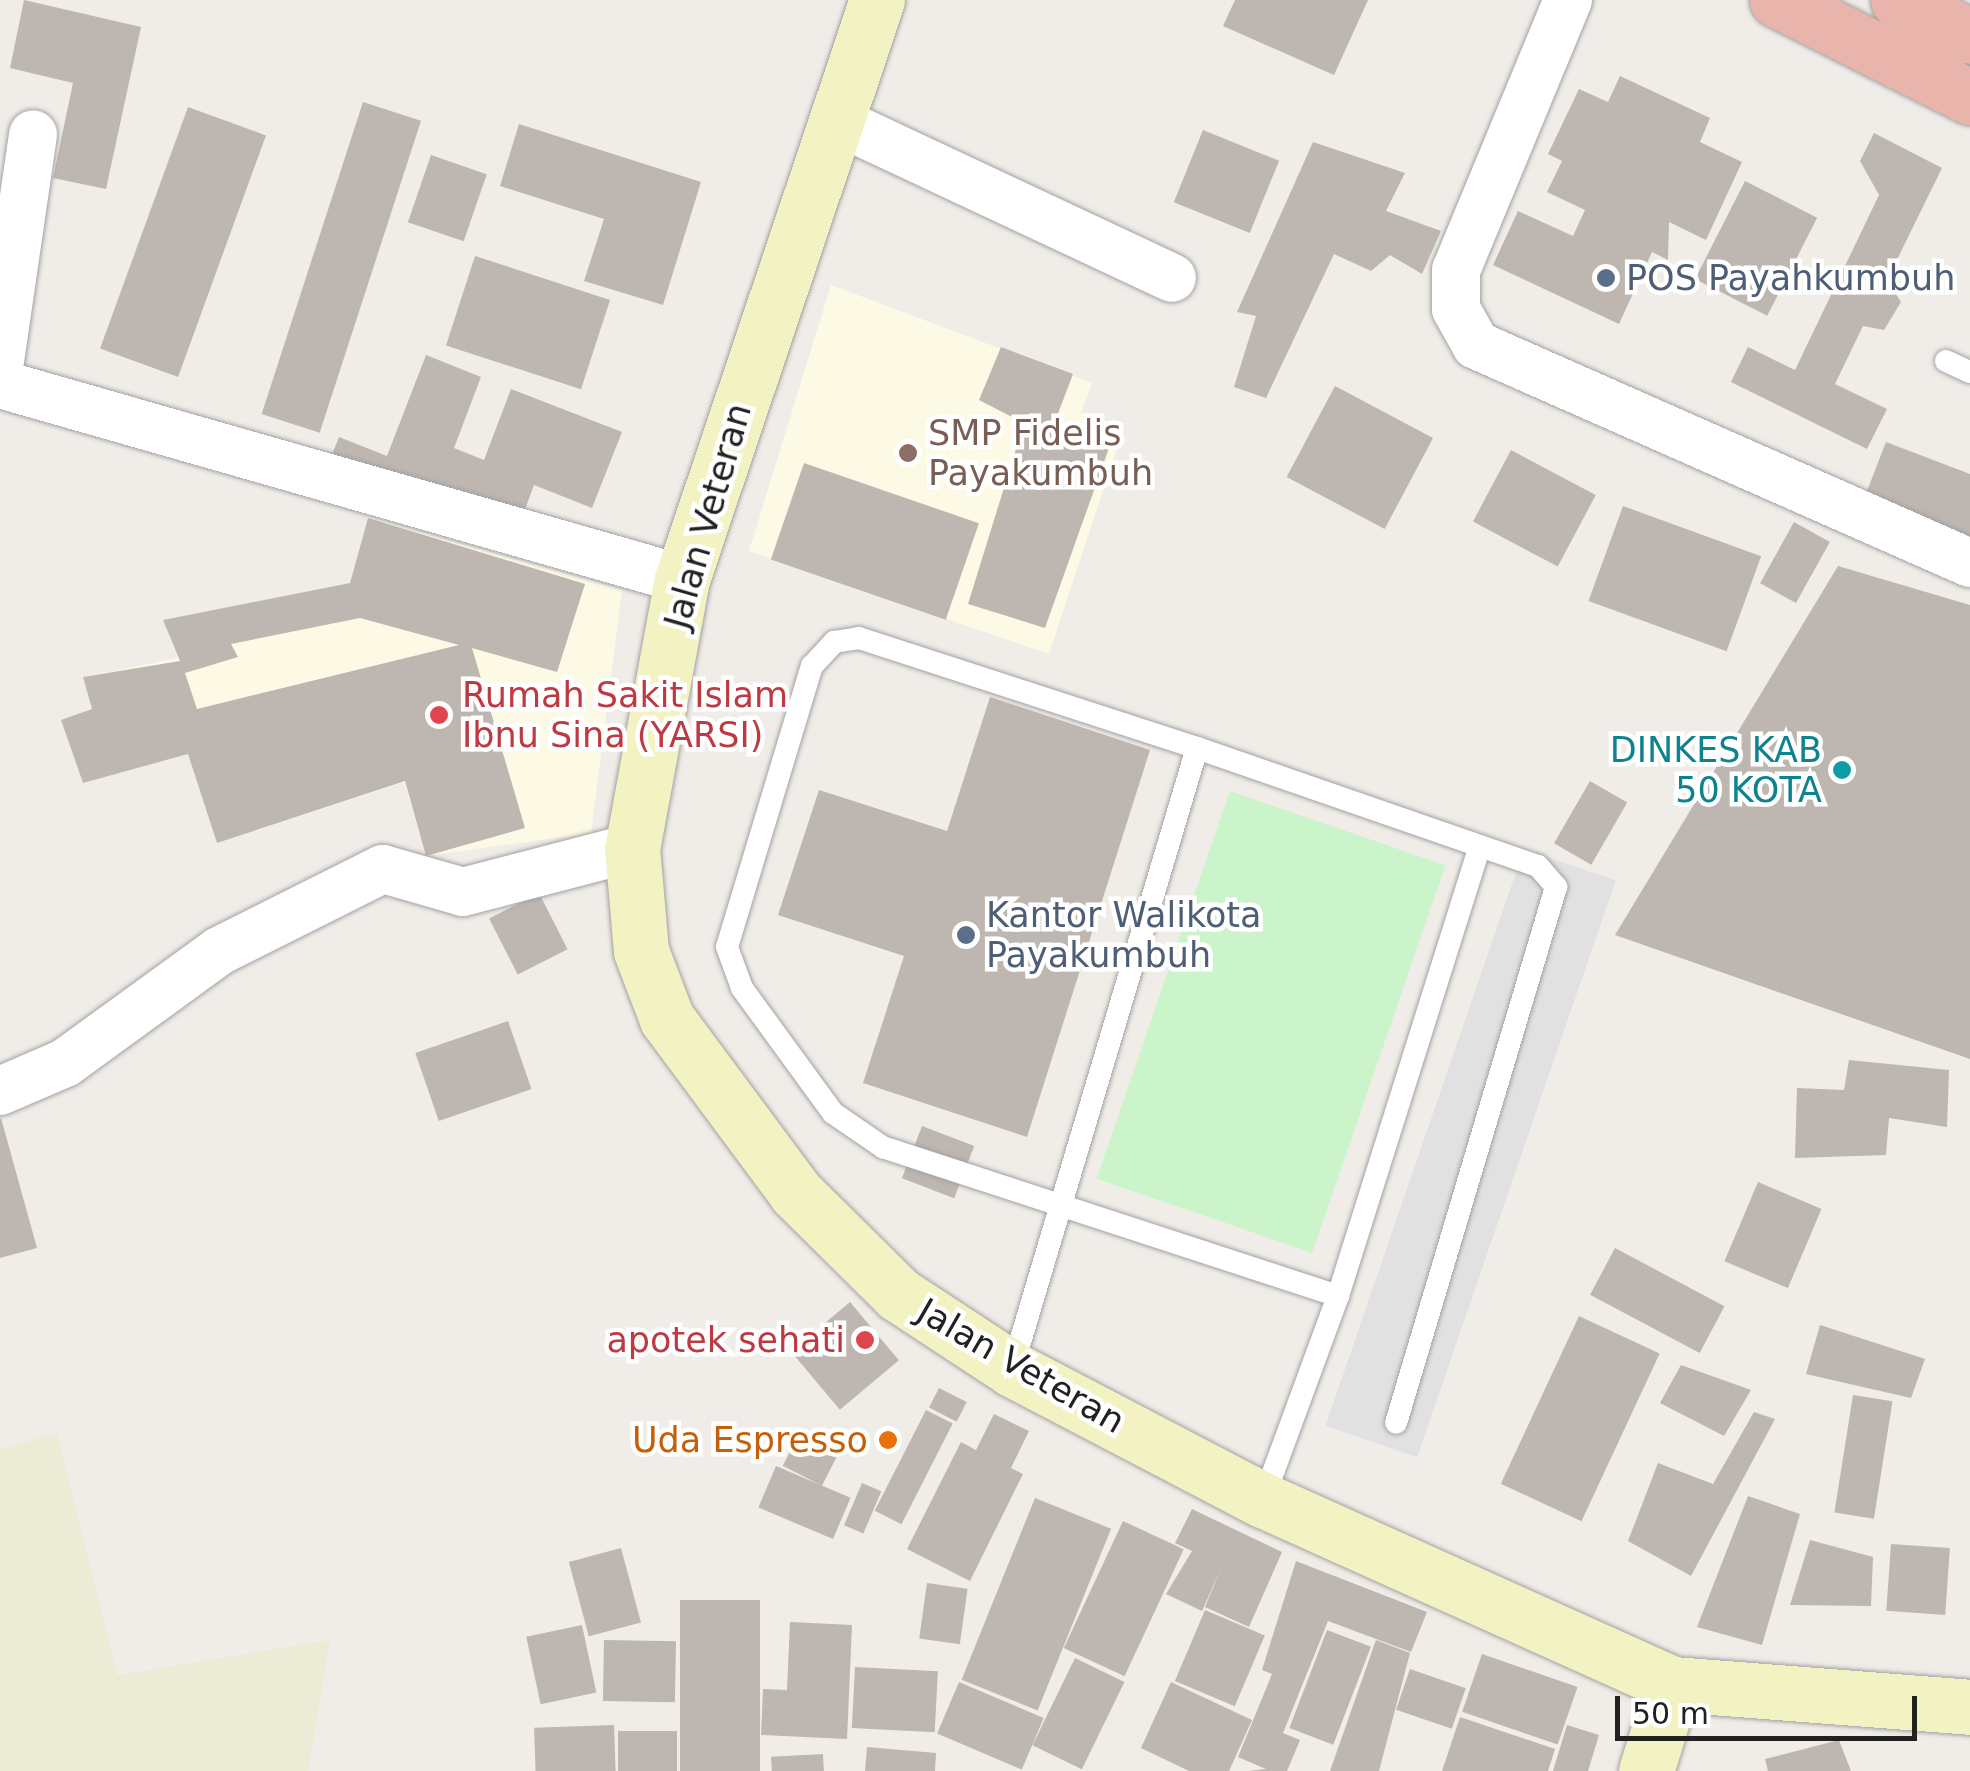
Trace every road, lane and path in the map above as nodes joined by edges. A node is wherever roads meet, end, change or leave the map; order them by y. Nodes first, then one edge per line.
1 (878, 0) edge
2 (1568, 0) edge
3 (1778, 0) edge
4 (1898, 0) edge
5 (1970, 36) edge
6 (1970, 97) edge
7 (835, 120) junction
8 (33, 134) dead end
9 (1172, 278) dead end
10 (0, 362) edge
11 (1946, 362) dead end
12 (1970, 372) edge
13 (0, 384) edge
14 (1970, 564) edge
15 (682, 579) junction
16 (1197, 748) junction
17 (632, 848) junction
18 (1480, 848) junction
19 (0, 1091) edge
20 (1064, 1206) junction
21 (1338, 1296) junction
22 (1012, 1369) junction
23 (1396, 1424) dead end
24 (1263, 1500) junction
25 (1673, 1684) junction
26 (1970, 1707) edge
27 (1646, 1771) edge

1 - 7 main road, Jalan Veteran
2 - 14 street
3 - 6 highway
4 - 5 highway
7 - 9 street
7 - 15 main road, Jalan Veteran
8 - 10 street
11 - 12 lane
13 - 15 street
15 - 17 main road, Jalan Veteran
16 - 18 lane
16 - 20 lane
16 - 20 lane
17 - 19 street
17 - 22 main road, Jalan Veteran
18 - 21 lane
18 - 23 lane
20 - 21 lane
20 - 22 lane
21 - 24 lane
22 - 24 main road, Jalan Veteran
24 - 25 main road, Jalan Veteran
25 - 26 main road, Jalan Veteran
25 - 27 main road

